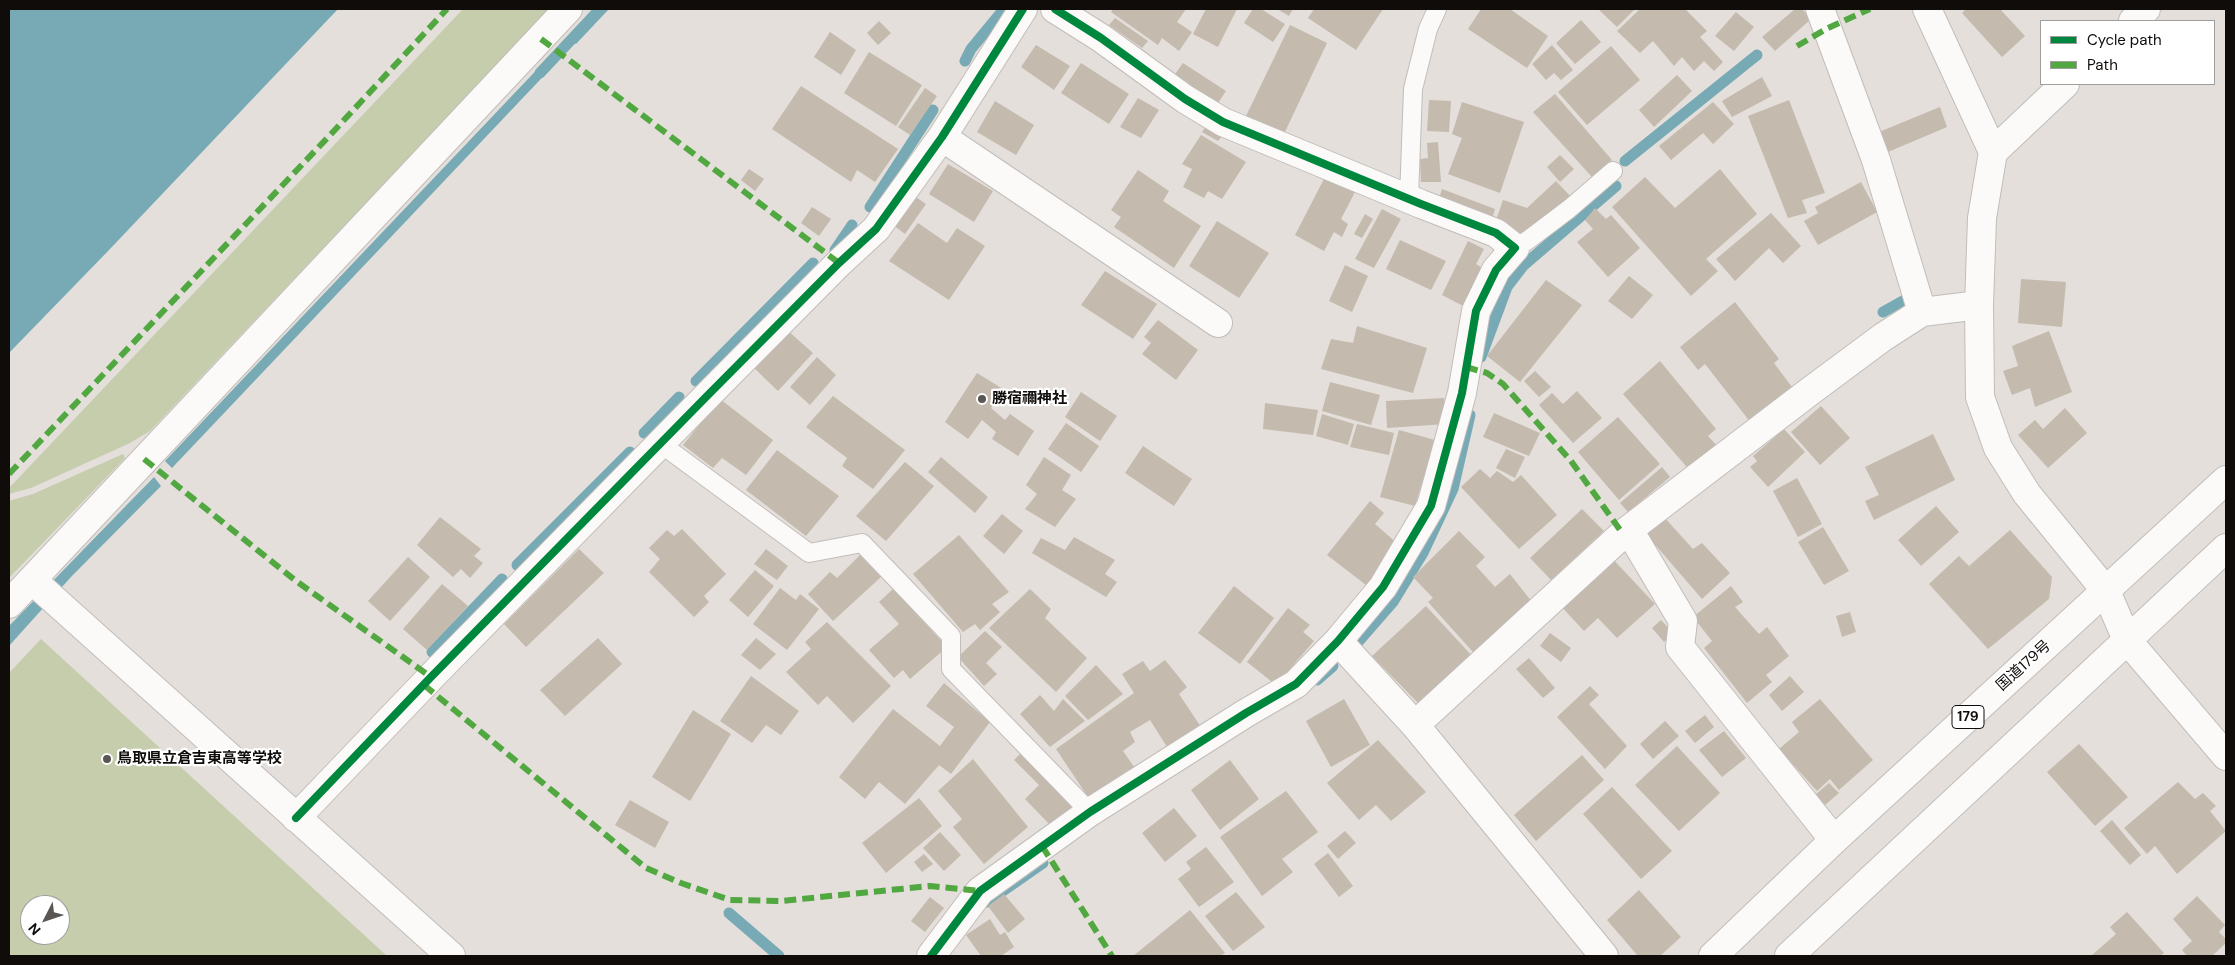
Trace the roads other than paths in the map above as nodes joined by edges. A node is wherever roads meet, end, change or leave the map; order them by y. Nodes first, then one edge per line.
1 (568, 9) edge
2 (1023, 9) edge
3 (1055, 9) edge
4 (1437, 9) edge
5 (1820, 9) edge
6 (1927, 9) edge
7 (2146, 9) edge
8 (2134, 20) edge
9 (2064, 85) edge
10 (942, 137) junction
11 (1993, 152) junction
12 (1614, 171) dead end
13 (1409, 198) junction
14 (1515, 248) junction
15 (1979, 305) junction
16 (1922, 312) junction
17 (1218, 323) dead end
18 (661, 444) junction
19 (2226, 480) edge
20 (1628, 530) junction
21 (2226, 548) edge
22 (32, 580) junction
23 (2106, 591) junction
24 (9, 604) edge
25 (2127, 640) junction
26 (1338, 641) junction
27 (1415, 725) junction
28 (2226, 756) edge
29 (1090, 812) junction
30 (296, 818) junction
31 (1834, 840) junction
32 (451, 956) edge
33 (931, 956) edge
34 (1604, 956) edge
35 (1714, 956) edge
36 (1789, 956) edge

1 - 22 main road
2 - 10 main road
3 - 13 main road
4 - 13 lane
5 - 16 main road
6 - 11 main road
7 - 8 main road
9 - 11 main road
10 - 17 main road
10 - 18 main road
11 - 15 main road
12 - 14 lane
13 - 14 main road
14 - 26 main road
15 - 16 main road
15 - 23 main road
16 - 20 main road
18 - 29 lane
18 - 30 main road
19 - 23 main road, 国道179号 / 179
20 - 27 main road
20 - 31 main road
21 - 25 main road
22 - 24 main road
22 - 30 main road
23 - 25 main road
23 - 31 main road, 国道179号 / 179
25 - 28 main road
25 - 36 main road
26 - 27 main road
26 - 29 main road
27 - 34 main road
29 - 33 main road
30 - 32 main road
31 - 35 main road, 国道179号 / 179

